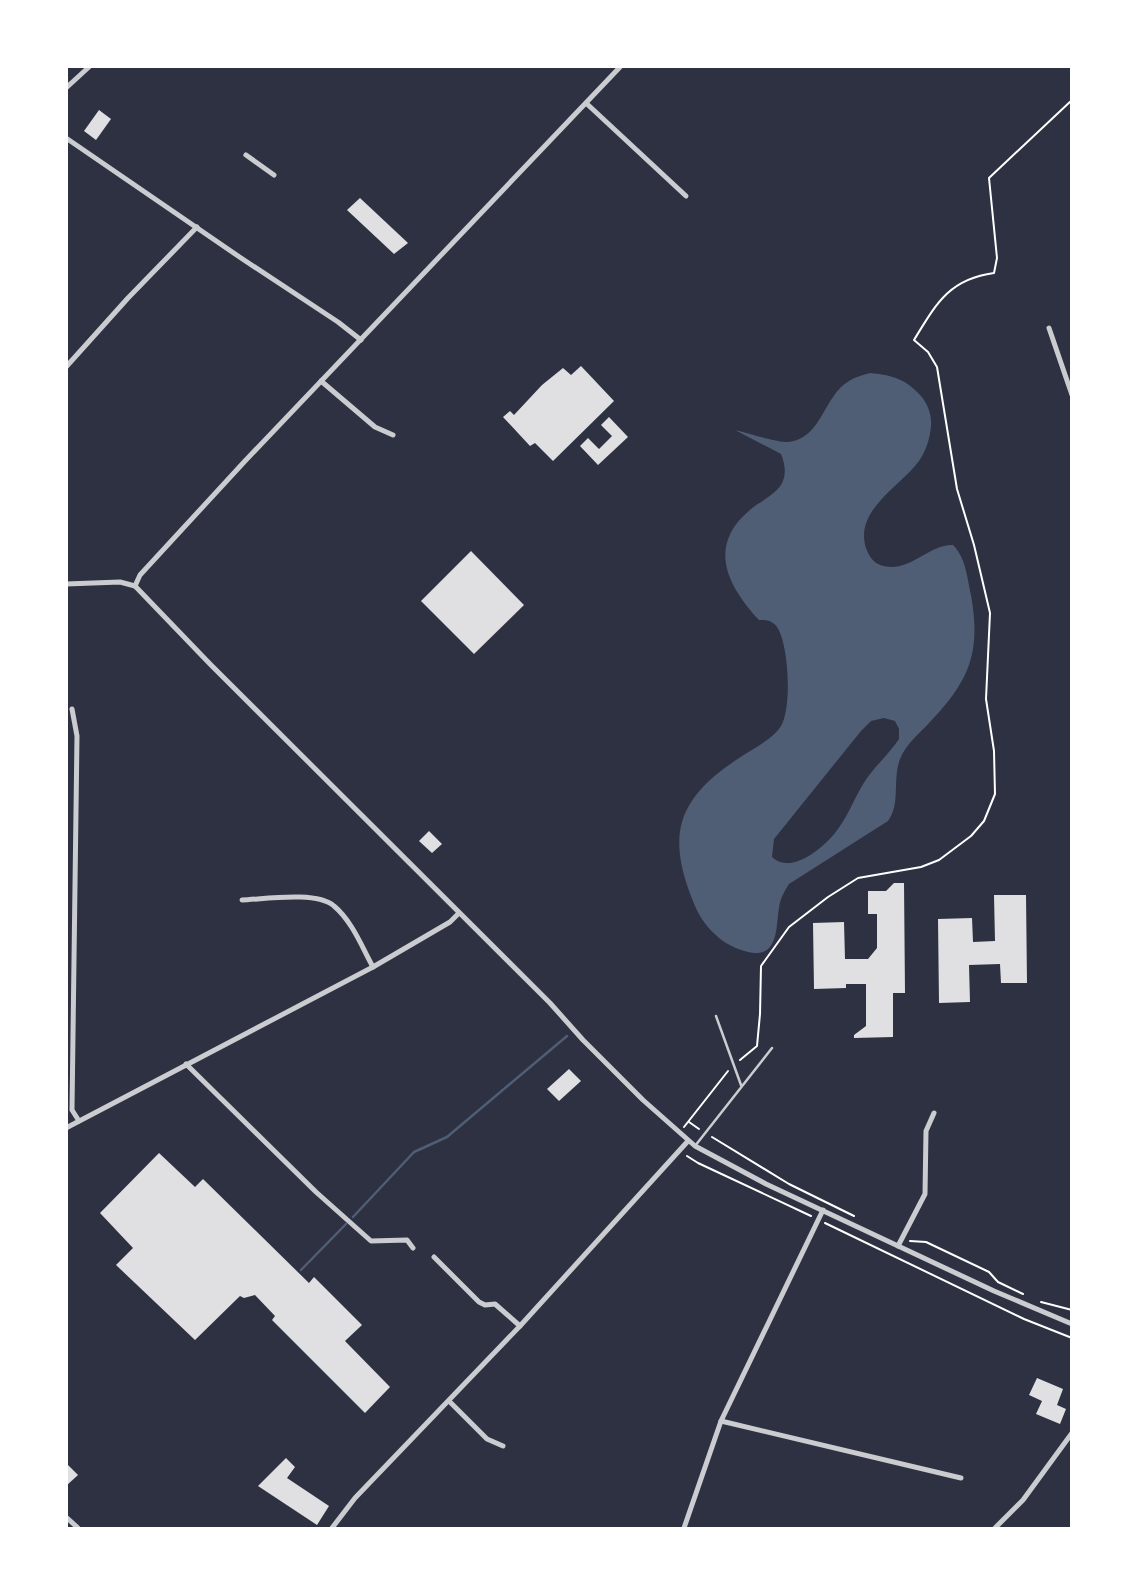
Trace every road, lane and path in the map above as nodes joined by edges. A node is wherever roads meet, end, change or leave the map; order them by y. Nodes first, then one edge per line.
1 (90, 66) edge
2 (621, 66) edge
3 (66, 88) edge
4 (1072, 100) edge
5 (586, 103) junction
6 (66, 138) edge
7 (246, 155) dead end
8 (274, 175) dead end
9 (686, 196) dead end
10 (197, 227) junction
11 (1049, 328) dead end
12 (361, 340) junction
13 (66, 367) edge
14 (321, 381) junction
15 (1072, 395) edge
16 (393, 435) dead end
17 (66, 584) edge
18 (135, 586) junction
19 (72, 709) dead end
20 (242, 900) dead end
21 (459, 913) junction
22 (373, 967) junction
23 (716, 1016) dead end
24 (772, 1048) dead end
25 (186, 1064) junction
26 (733, 1065) junction
27 (741, 1085) junction
28 (934, 1113) dead end
29 (79, 1121) junction
30 (66, 1128) edge
31 (705, 1133) junction
32 (688, 1141) junction
33 (695, 1146) junction
34 (681, 1149) junction
35 (823, 1210) junction
36 (853, 1215) dead end
37 (819, 1219) junction
38 (902, 1239) junction
39 (898, 1246) junction
40 (413, 1248) dead end
41 (434, 1257) dead end
42 (1027, 1296) dead end
43 (1036, 1301) dead end
44 (1072, 1310) edge
45 (1072, 1324) edge
46 (520, 1326) junction
47 (1072, 1338) edge
48 (449, 1401) junction
49 (721, 1421) junction
50 (1072, 1433) edge
51 (503, 1446) dead end
52 (961, 1478) dead end
53 (66, 1517) edge
54 (78, 1528) edge
55 (332, 1528) edge
56 (684, 1528) edge
57 (995, 1528) edge

1 - 3 street
2 - 5 street
4 - 26 path
5 - 9 street
5 - 12 street
6 - 10 street
7 - 8 street
10 - 12 street
10 - 13 street
11 - 15 street
12 - 14 street
14 - 16 street
14 - 18 street
17 - 18 street
18 - 21 street
19 - 29 street
20 - 22 street
21 - 22 street
21 - 32 street
22 - 25 street
23 - 26 lane
24 - 27 lane
25 - 29 street
25 - 40 street
26 - 27 lane
26 - 31 path
27 - 31 lane
28 - 38 street
29 - 30 street
31 - 33 lane
31 - 36 path
32 - 33 street
32 - 34 street
33 - 35 street
34 - 37 path
34 - 46 street
35 - 37 street
35 - 39 street
37 - 47 path
37 - 49 street
38 - 39 street
38 - 42 path
39 - 45 street
41 - 46 street
43 - 44 path
46 - 48 street
48 - 51 street
48 - 55 street
49 - 52 street
49 - 56 street
50 - 57 street
53 - 54 street

